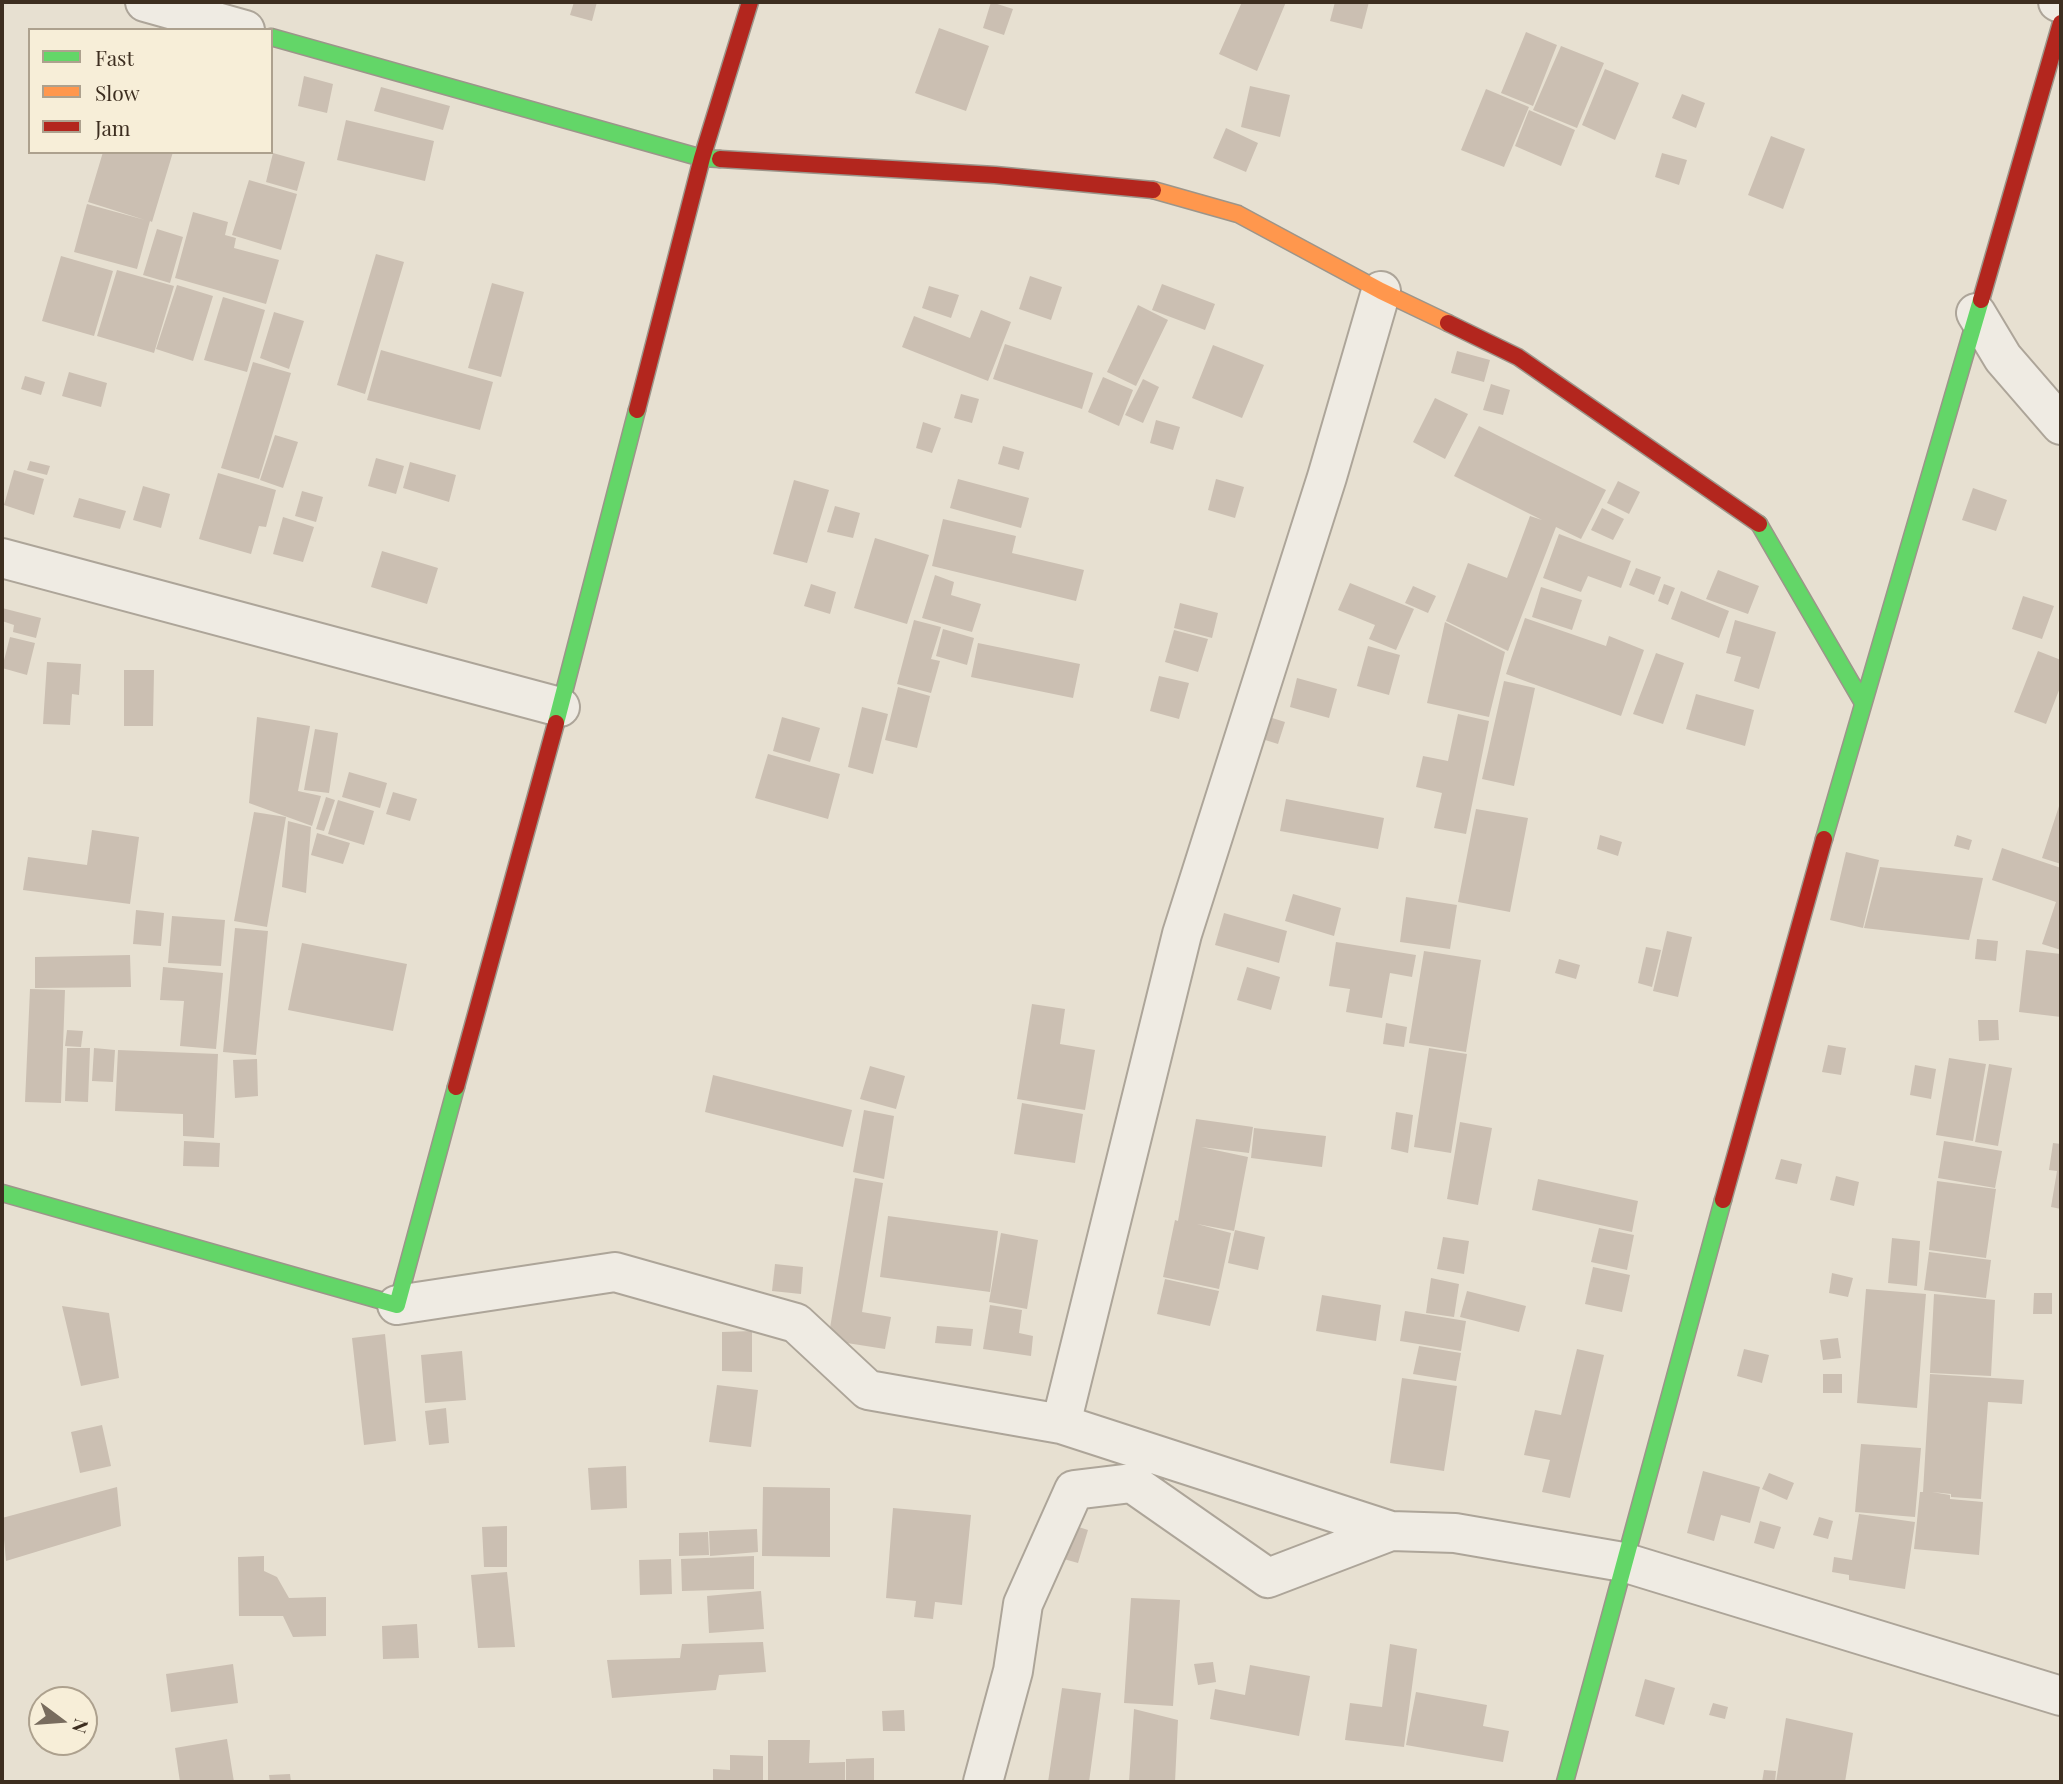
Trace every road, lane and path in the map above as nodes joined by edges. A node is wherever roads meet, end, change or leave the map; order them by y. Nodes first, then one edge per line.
1 (145, 2) edge
2 (750, 2) edge
3 (2061, 23) edge
4 (238, 28) edge
5 (273, 38) edge
6 (702, 158) junction
7 (1381, 291) junction
8 (1976, 313) junction
9 (2061, 425) edge
10 (2, 558) edge
11 (1863, 703) junction
12 (560, 707) junction
13 (2, 1193) edge
14 (397, 1306) junction
15 (1061, 1424) junction
16 (1391, 1531) junction
17 (1623, 1562) junction
18 (2061, 1696) edge
19 (983, 1782) edge
20 (1566, 1782) edge

1 - 4 street
2 - 6 street
3 - 8 street
5 - 6 street
6 - 7 street
6 - 12 street
7 - 11 street
7 - 15 street
8 - 9 street
8 - 11 street
10 - 12 street
11 - 17 street
12 - 14 street
13 - 14 street
14 - 15 street
15 - 16 street
16 - 17 street
16 - 19 street
17 - 18 street
17 - 20 street

